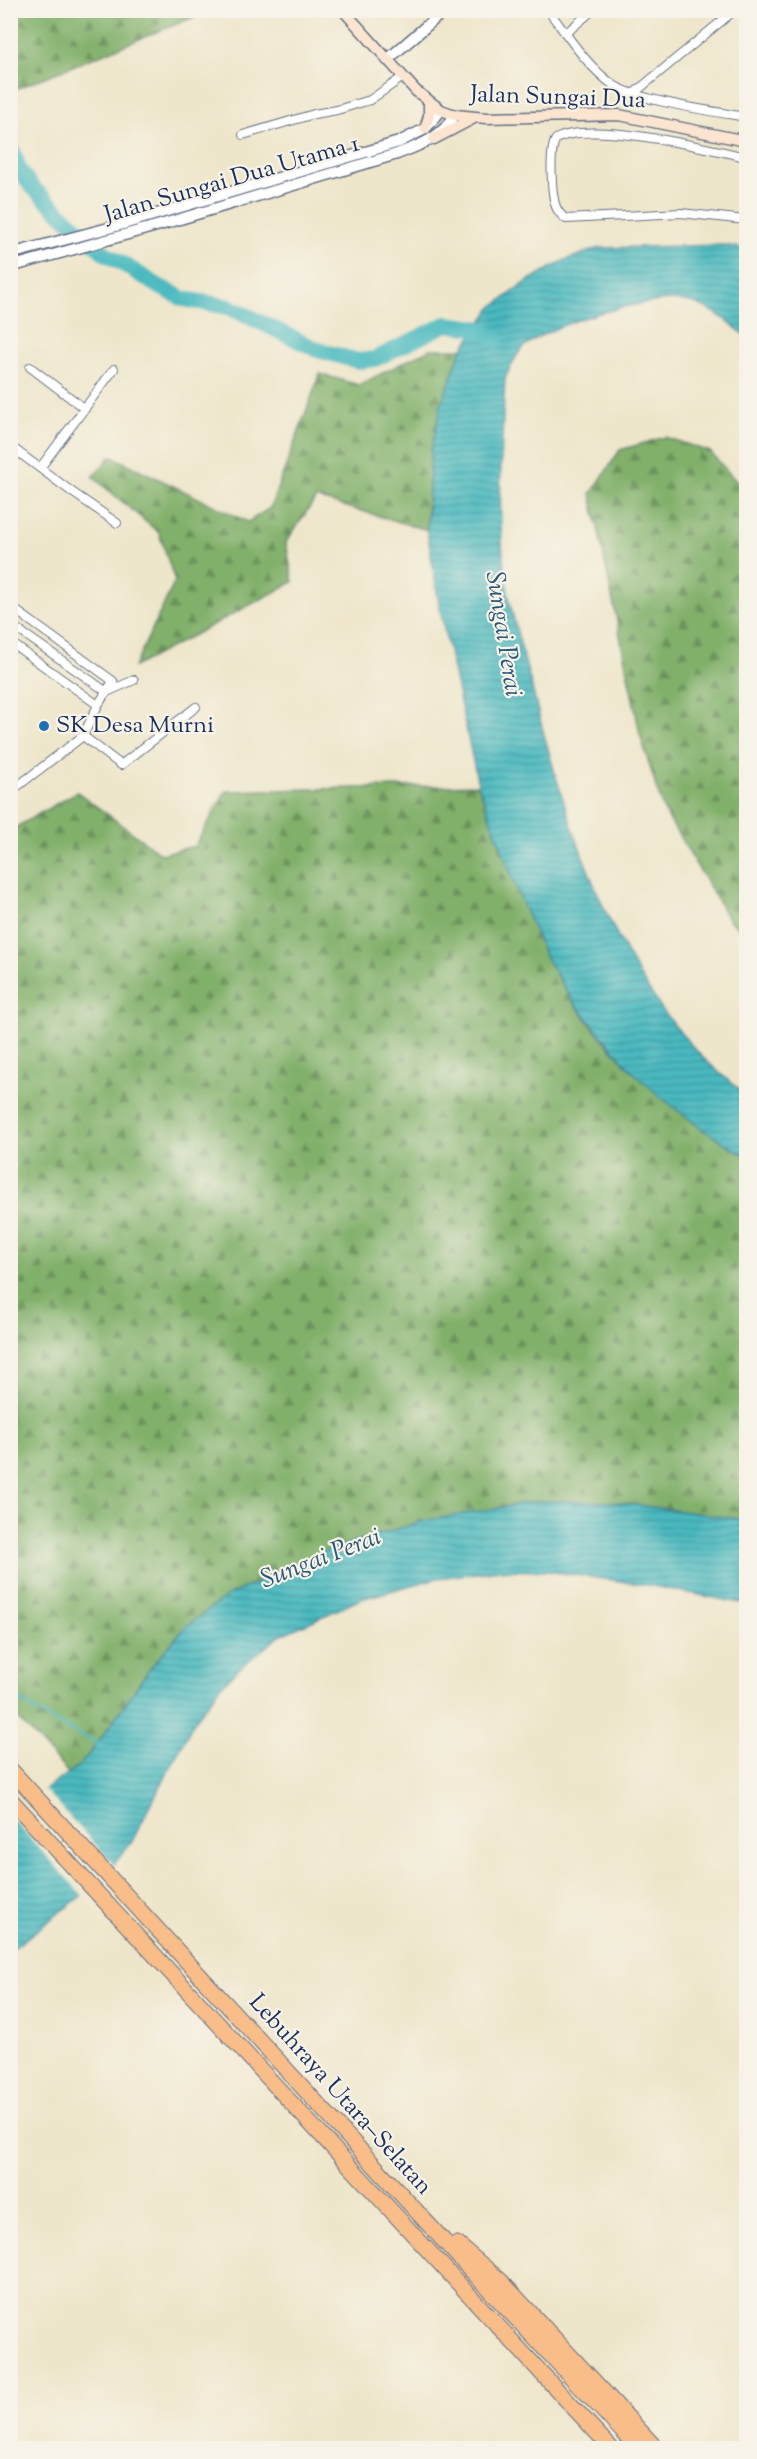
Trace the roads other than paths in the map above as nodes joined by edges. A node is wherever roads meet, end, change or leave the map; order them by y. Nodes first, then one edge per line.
1 (343, 10) edge
2 (445, 10) edge
3 (548, 10) edge
4 (593, 10) edge
5 (735, 10) edge
6 (566, 33) junction
7 (387, 60) junction
8 (403, 77) junction
9 (633, 94) junction
10 (429, 102) junction
11 (441, 110) junction
12 (455, 116) junction
13 (747, 117) edge
14 (474, 118) junction
15 (424, 129) junction
16 (243, 135) dead end
17 (434, 139) junction
18 (747, 141) edge
19 (747, 157) edge
20 (747, 220) edge
21 (122, 229) junction
22 (10, 254) edge
23 (10, 267) edge
24 (30, 367) dead end
25 (114, 369) dead end
26 (85, 409) junction
27 (10, 446) edge
28 (40, 468) junction
29 (117, 523) dead end
30 (10, 606) edge
31 (10, 624) edge
32 (10, 642) edge
33 (134, 680) dead end
34 (107, 692) junction
35 (98, 705) junction
36 (196, 707) dead end
37 (83, 736) junction
38 (10, 792) edge
39 (10, 1769) edge
40 (10, 1799) edge
41 (409, 2203) junction
42 (611, 2448) edge
43 (638, 2448) edge
44 (656, 2448) edge

1 - 7 main road, Jalan Sungai Dua
2 - 7 street
3 - 6 street
4 - 6 street
5 - 9 street
6 - 9 street
7 - 8 main road, Jalan Sungai Dua
8 - 10 main road, Jalan Sungai Dua
8 - 16 street
9 - 13 street
10 - 11 main road, Jalan Sungai Dua
10 - 15 main road
11 - 12 main road, Jalan Sungai Dua
11 - 15 street, Jalan Sungai Dua Utama 1
12 - 14 main road, Jalan Sungai Dua
12 - 17 street, Jalan Sungai Dua Utama 1
14 - 17 main road
14 - 18 main road, Jalan Sungai Dua
15 - 21 street, Jalan Sungai Dua Utama 1
17 - 21 street, Jalan Sungai Dua Utama 1
19 - 20 street
21 - 22 street, Jalan Sungai Dua Utama 1
21 - 23 street, Jalan Sungai Dua Utama 1
24 - 26 street
25 - 26 street
26 - 28 street
27 - 28 street
28 - 29 street
30 - 34 street
31 - 34 street
32 - 35 street
33 - 34 street
34 - 35 street
35 - 37 street
36 - 37 street
37 - 38 street
39 - 41 highway, Lebuhraya Utara–Selatan
40 - 42 highway, Lebuhraya Utara–Selatan
41 - 43 highway, Lebuhraya Utara–Selatan
41 - 44 highway

